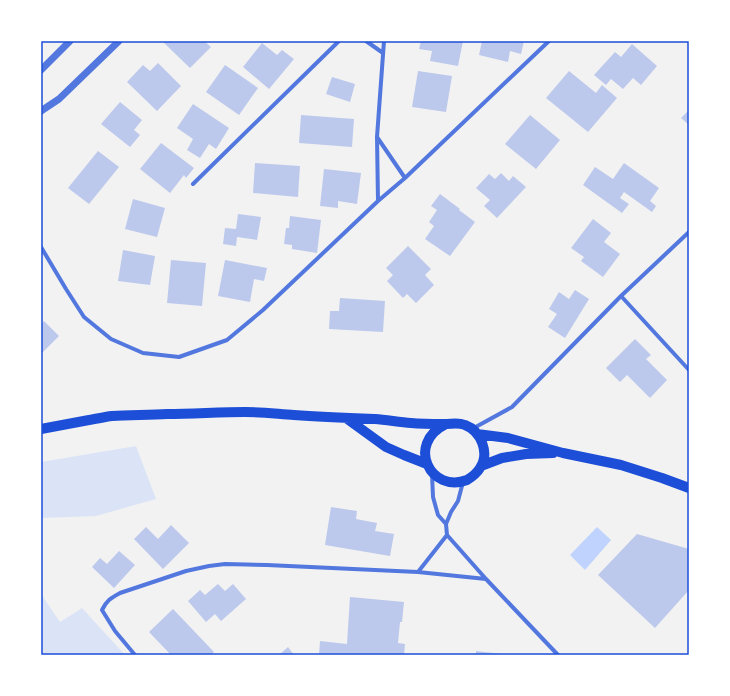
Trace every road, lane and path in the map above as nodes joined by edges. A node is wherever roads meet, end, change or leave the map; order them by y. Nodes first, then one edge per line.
1 (70, 41) edge
2 (119, 41) edge
3 (339, 41) edge
4 (366, 41) edge
5 (384, 41) edge
6 (549, 41) edge
7 (383, 53) junction
8 (41, 70) edge
9 (41, 112) edge
10 (377, 137) junction
11 (405, 178) junction
12 (193, 184) dead end
13 (378, 201) junction
14 (689, 232) edge
15 (41, 247) edge
16 (621, 296) junction
17 (689, 370) edge
18 (346, 418) junction
19 (446, 424) junction
20 (41, 429) edge
21 (474, 432) junction
22 (563, 453) junction
23 (481, 466) junction
24 (429, 468) junction
25 (464, 480) junction
26 (689, 488) edge
27 (446, 524) junction
28 (447, 536) junction
29 (418, 572) junction
30 (486, 579) junction
31 (134, 655) edge
32 (558, 655) edge

1 - 8 street
2 - 9 street
3 - 12 street
4 - 7 street
5 - 7 street
6 - 11 street
7 - 10 street
10 - 11 street
10 - 13 street
11 - 13 street
13 - 15 street
14 - 16 street
16 - 17 street
16 - 21 street
18 - 19 main road
18 - 20 main road
18 - 24 main road
19 - 21 main road
19 - 24 main road
21 - 22 main road
21 - 23 main road
22 - 23 main road
22 - 26 main road
23 - 25 main road
24 - 25 main road
24 - 27 street
25 - 27 street
27 - 28 street
28 - 29 street
28 - 30 street
29 - 30 street
29 - 31 street
30 - 32 street

